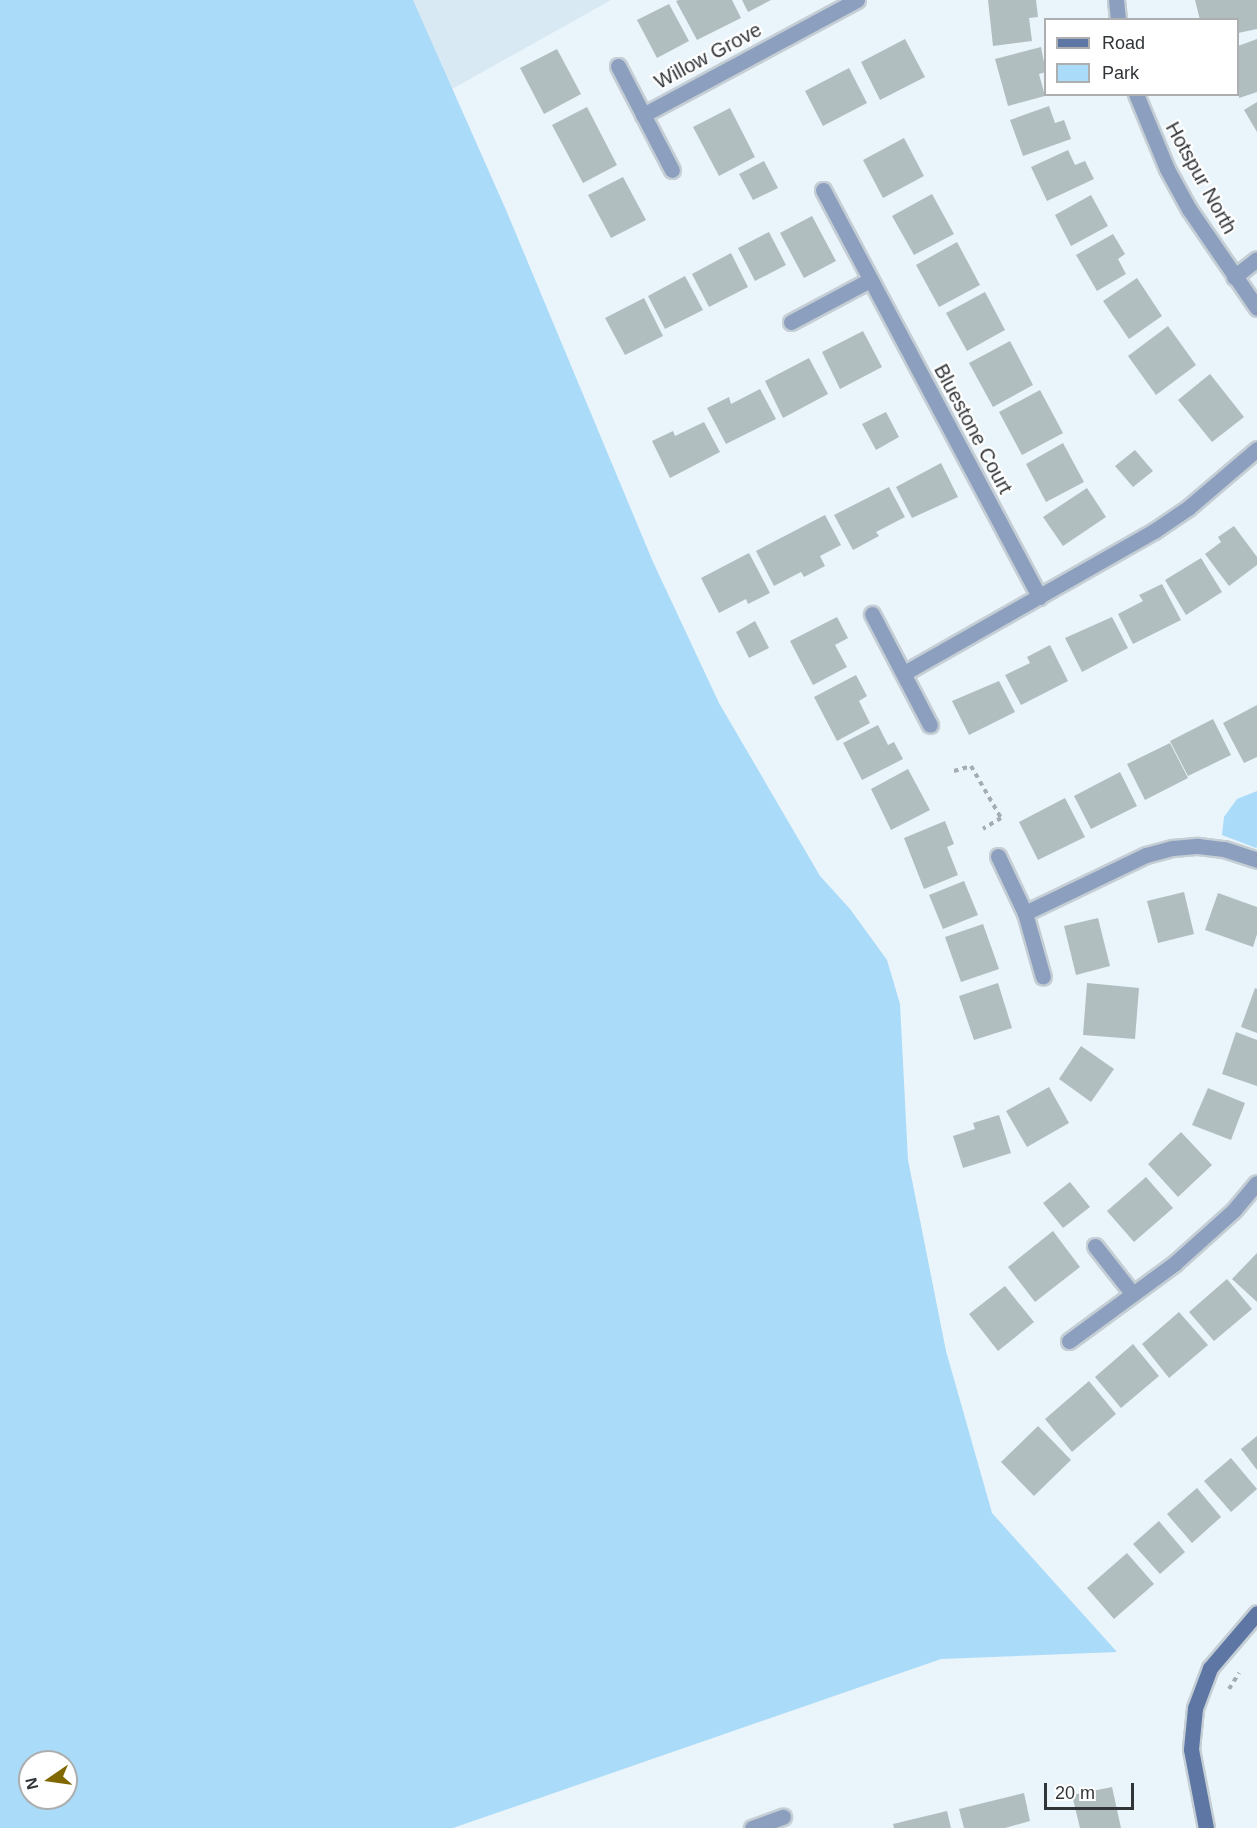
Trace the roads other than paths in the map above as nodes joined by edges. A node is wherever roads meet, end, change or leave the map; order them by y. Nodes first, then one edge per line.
1 (856, 0) edge
2 (1116, 0) edge
3 (1118, 18) edge
4 (618, 66) dead end
5 (1137, 96) edge
6 (643, 115) junction
7 (672, 170) dead end
8 (823, 190) dead end
9 (1257, 260) edge
10 (1234, 277) junction
11 (870, 280) junction
12 (1257, 308) edge
13 (791, 322) dead end
14 (1257, 449) edge
15 (1039, 597) junction
16 (872, 614) dead end
17 (904, 673) junction
18 (930, 725) dead end
19 (998, 856) dead end
20 (1257, 860) edge
21 (1025, 913) junction
22 (1043, 976) dead end
23 (1257, 1184) edge
24 (1095, 1246) dead end
25 (1132, 1293) junction
26 (1069, 1341) dead end
27 (1257, 1613) edge
28 (783, 1817) dead end
29 (752, 1828) edge
30 (1206, 1828) edge

1 - 6 street, Willow Grove
2 - 3 street
4 - 6 street
5 - 10 street, Hotspur North
6 - 7 street
8 - 11 street, Bluestone Court
9 - 10 street
10 - 12 street, Hotspur North
11 - 13 street
11 - 15 street, Bluestone Court
14 - 15 street
15 - 17 street
16 - 17 street
17 - 18 street
19 - 21 street
20 - 21 street
21 - 22 street
23 - 25 street
24 - 25 street
25 - 26 street
27 - 30 street
28 - 29 street

